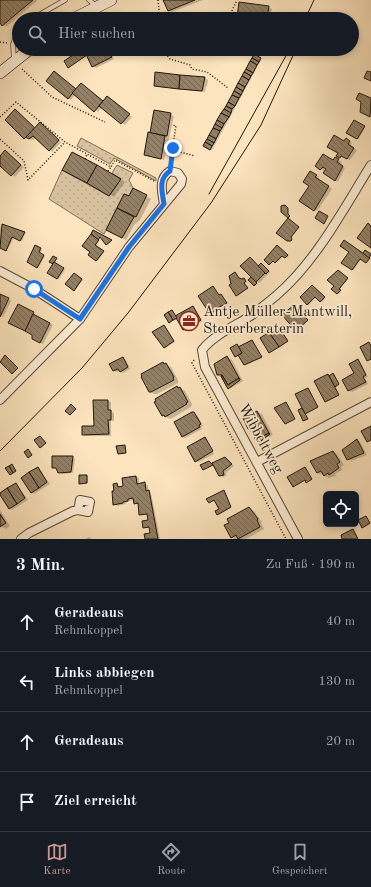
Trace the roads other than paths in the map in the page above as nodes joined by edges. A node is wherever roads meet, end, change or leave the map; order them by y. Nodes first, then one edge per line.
1 (65, 0) edge
2 (110, 0) edge
3 (93, 3) edge
4 (44, 12) edge
5 (82, 12) edge
6 (14, 56) edge
7 (21, 56) edge
8 (14, 62) junction
9 (0, 73) edge
10 (371, 165) edge
11 (164, 204) junction
12 (0, 271) edge
13 (80, 319) junction
14 (0, 400) edge
15 (371, 402) edge
16 (257, 462) junction
17 (78, 510) dead end
18 (21, 539) edge
19 (298, 539) edge

1 - 4 lane
2 - 3 main road
3 - 5 main road
6 - 8 lane
7 - 8 main road
8 - 9 main road
10 - 16 street, Wibbeltweg
11 - 11 street
11 - 13 street
12 - 13 street
13 - 14 street
15 - 16 street
16 - 19 street, Wibbeltweg
17 - 18 street

